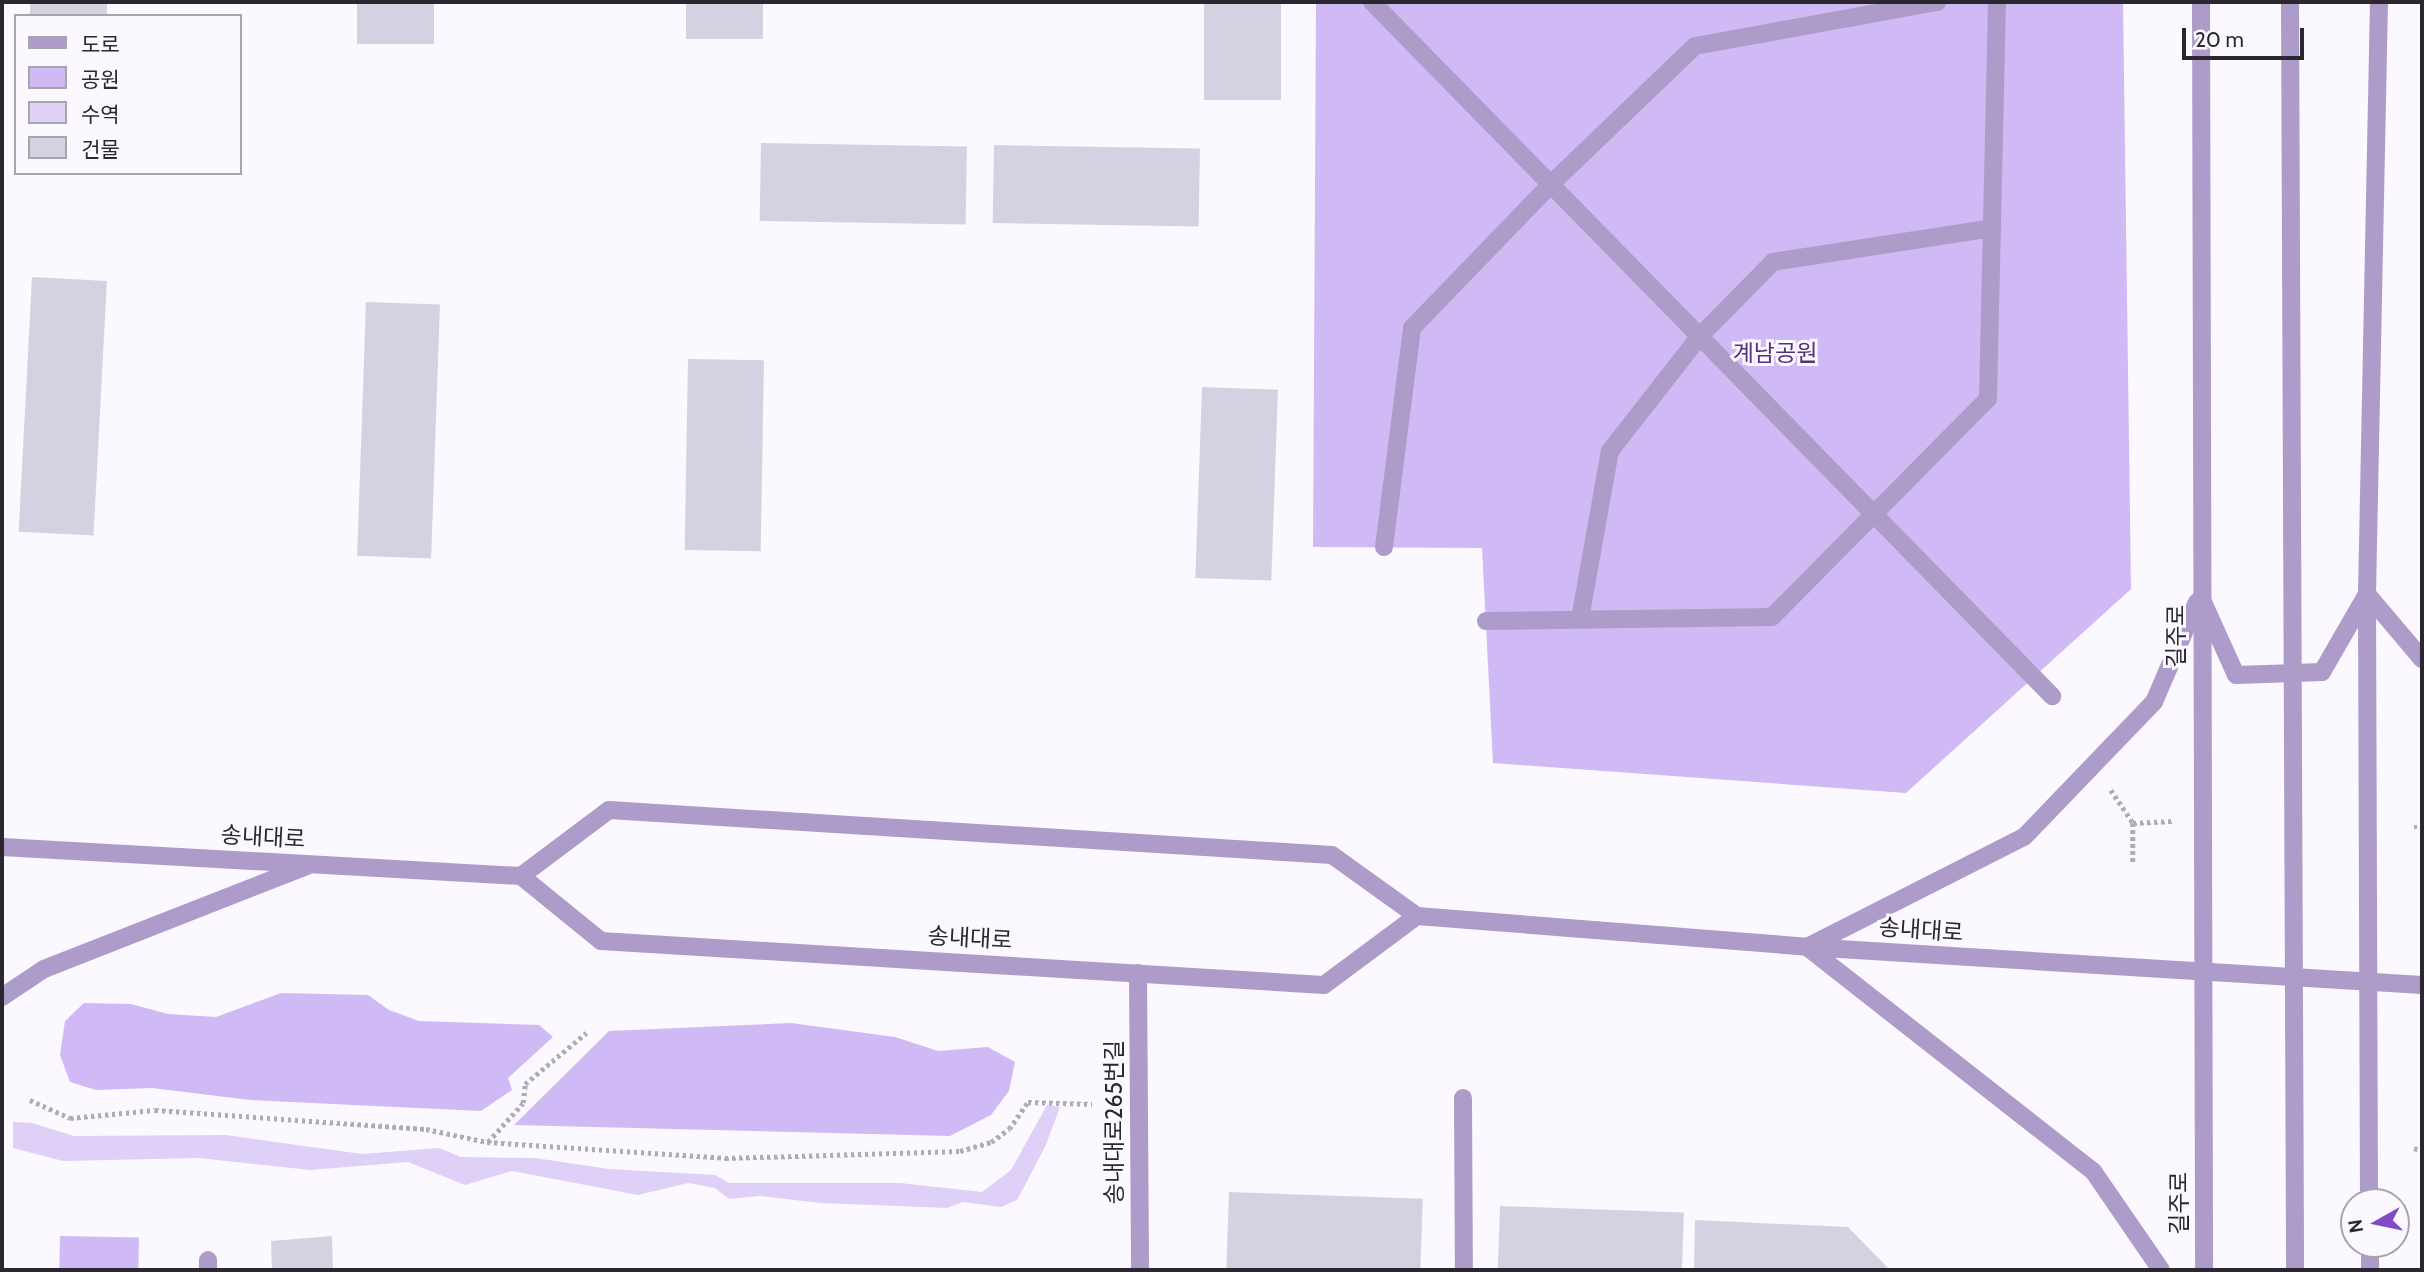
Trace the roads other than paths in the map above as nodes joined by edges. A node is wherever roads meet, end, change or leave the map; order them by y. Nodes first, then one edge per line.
1 (1372, 2) edge
2 (1937, 2) edge
3 (1997, 2) edge
4 (2201, 2) edge
5 (2290, 2) edge
6 (2379, 2) edge
7 (1551, 184) junction
8 (1992, 228) junction
9 (1700, 336) junction
10 (1876, 516) junction
11 (1384, 547) dead end
12 (2200, 594) junction
13 (2367, 594) junction
14 (1580, 619) junction
15 (1486, 621) dead end
16 (2422, 659) edge
17 (2052, 696) dead end
18 (2, 847) edge
19 (313, 864) junction
20 (521, 876) junction
21 (1417, 916) junction
22 (1807, 947) junction
23 (2201, 972) junction
24 (1138, 973) junction
25 (2369, 981) junction
26 (2422, 985) edge
27 (2, 997) edge
28 (1463, 1098) dead end
29 (2370, 1188) edge
30 (1140, 1270) edge
31 (1464, 1270) edge
32 (2161, 1270) edge
33 (2204, 1270) edge
34 (2295, 1270) edge

1 - 7 street
2 - 7 street
3 - 8 street
4 - 12 street, 길주로
5 - 34 street, bridge
6 - 13 street
7 - 9 street
7 - 11 street
8 - 9 street
8 - 10 street
9 - 10 street
9 - 14 street
10 - 14 street
10 - 17 street
12 - 13 street
12 - 22 street
12 - 23 street, 길주로
13 - 16 street
13 - 25 street
14 - 15 street
18 - 19 street, 송내대로
19 - 20 street, 송내대로
19 - 27 street
20 - 21 street
20 - 24 street, 송내대로
21 - 22 street, 송내대로
21 - 24 street, 송내대로
22 - 23 street, 송내대로
22 - 32 street
23 - 25 street, 송내대로
23 - 33 street, 길주로
24 - 30 street, 송내대로265번길
25 - 26 street, 송내대로
25 - 29 street
28 - 31 street

